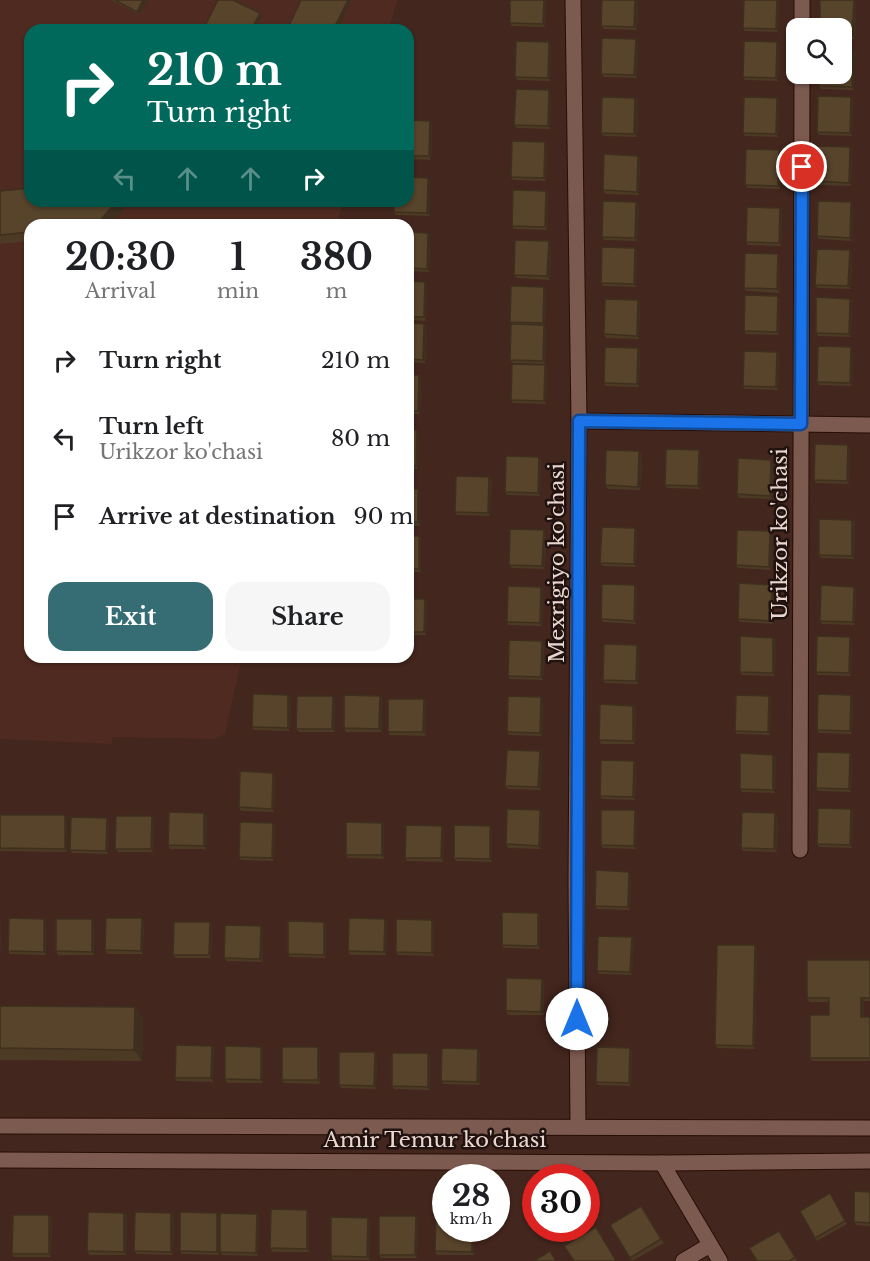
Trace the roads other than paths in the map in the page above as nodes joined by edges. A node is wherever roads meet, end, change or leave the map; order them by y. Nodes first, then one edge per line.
1 (573, 0) edge
2 (802, 0) edge
3 (802, 18) edge
4 (802, 84) edge
5 (579, 421) junction
6 (801, 424) junction
7 (870, 425) edge
8 (800, 850) dead end
9 (0, 1126) edge
10 (578, 1126) junction
11 (870, 1128) edge
12 (0, 1160) edge
13 (870, 1161) edge
14 (662, 1162) junction
15 (710, 1245) junction
16 (683, 1261) edge
17 (720, 1261) edge

1 - 5 street, Mexrigiyo ko'chasi
2 - 3 street
4 - 6 street, Urikzor ko'chasi
5 - 6 street
5 - 10 street, Mexrigiyo ko'chasi
6 - 7 street
6 - 8 street, Urikzor ko'chasi
9 - 10 street, Amir Temur ko'chasi
10 - 11 street, Amir Temur ko'chasi
12 - 14 street, Amir Temur ko'chasi
13 - 14 street, Amir Temur ko'chasi
14 - 15 street
15 - 16 street
15 - 17 street

